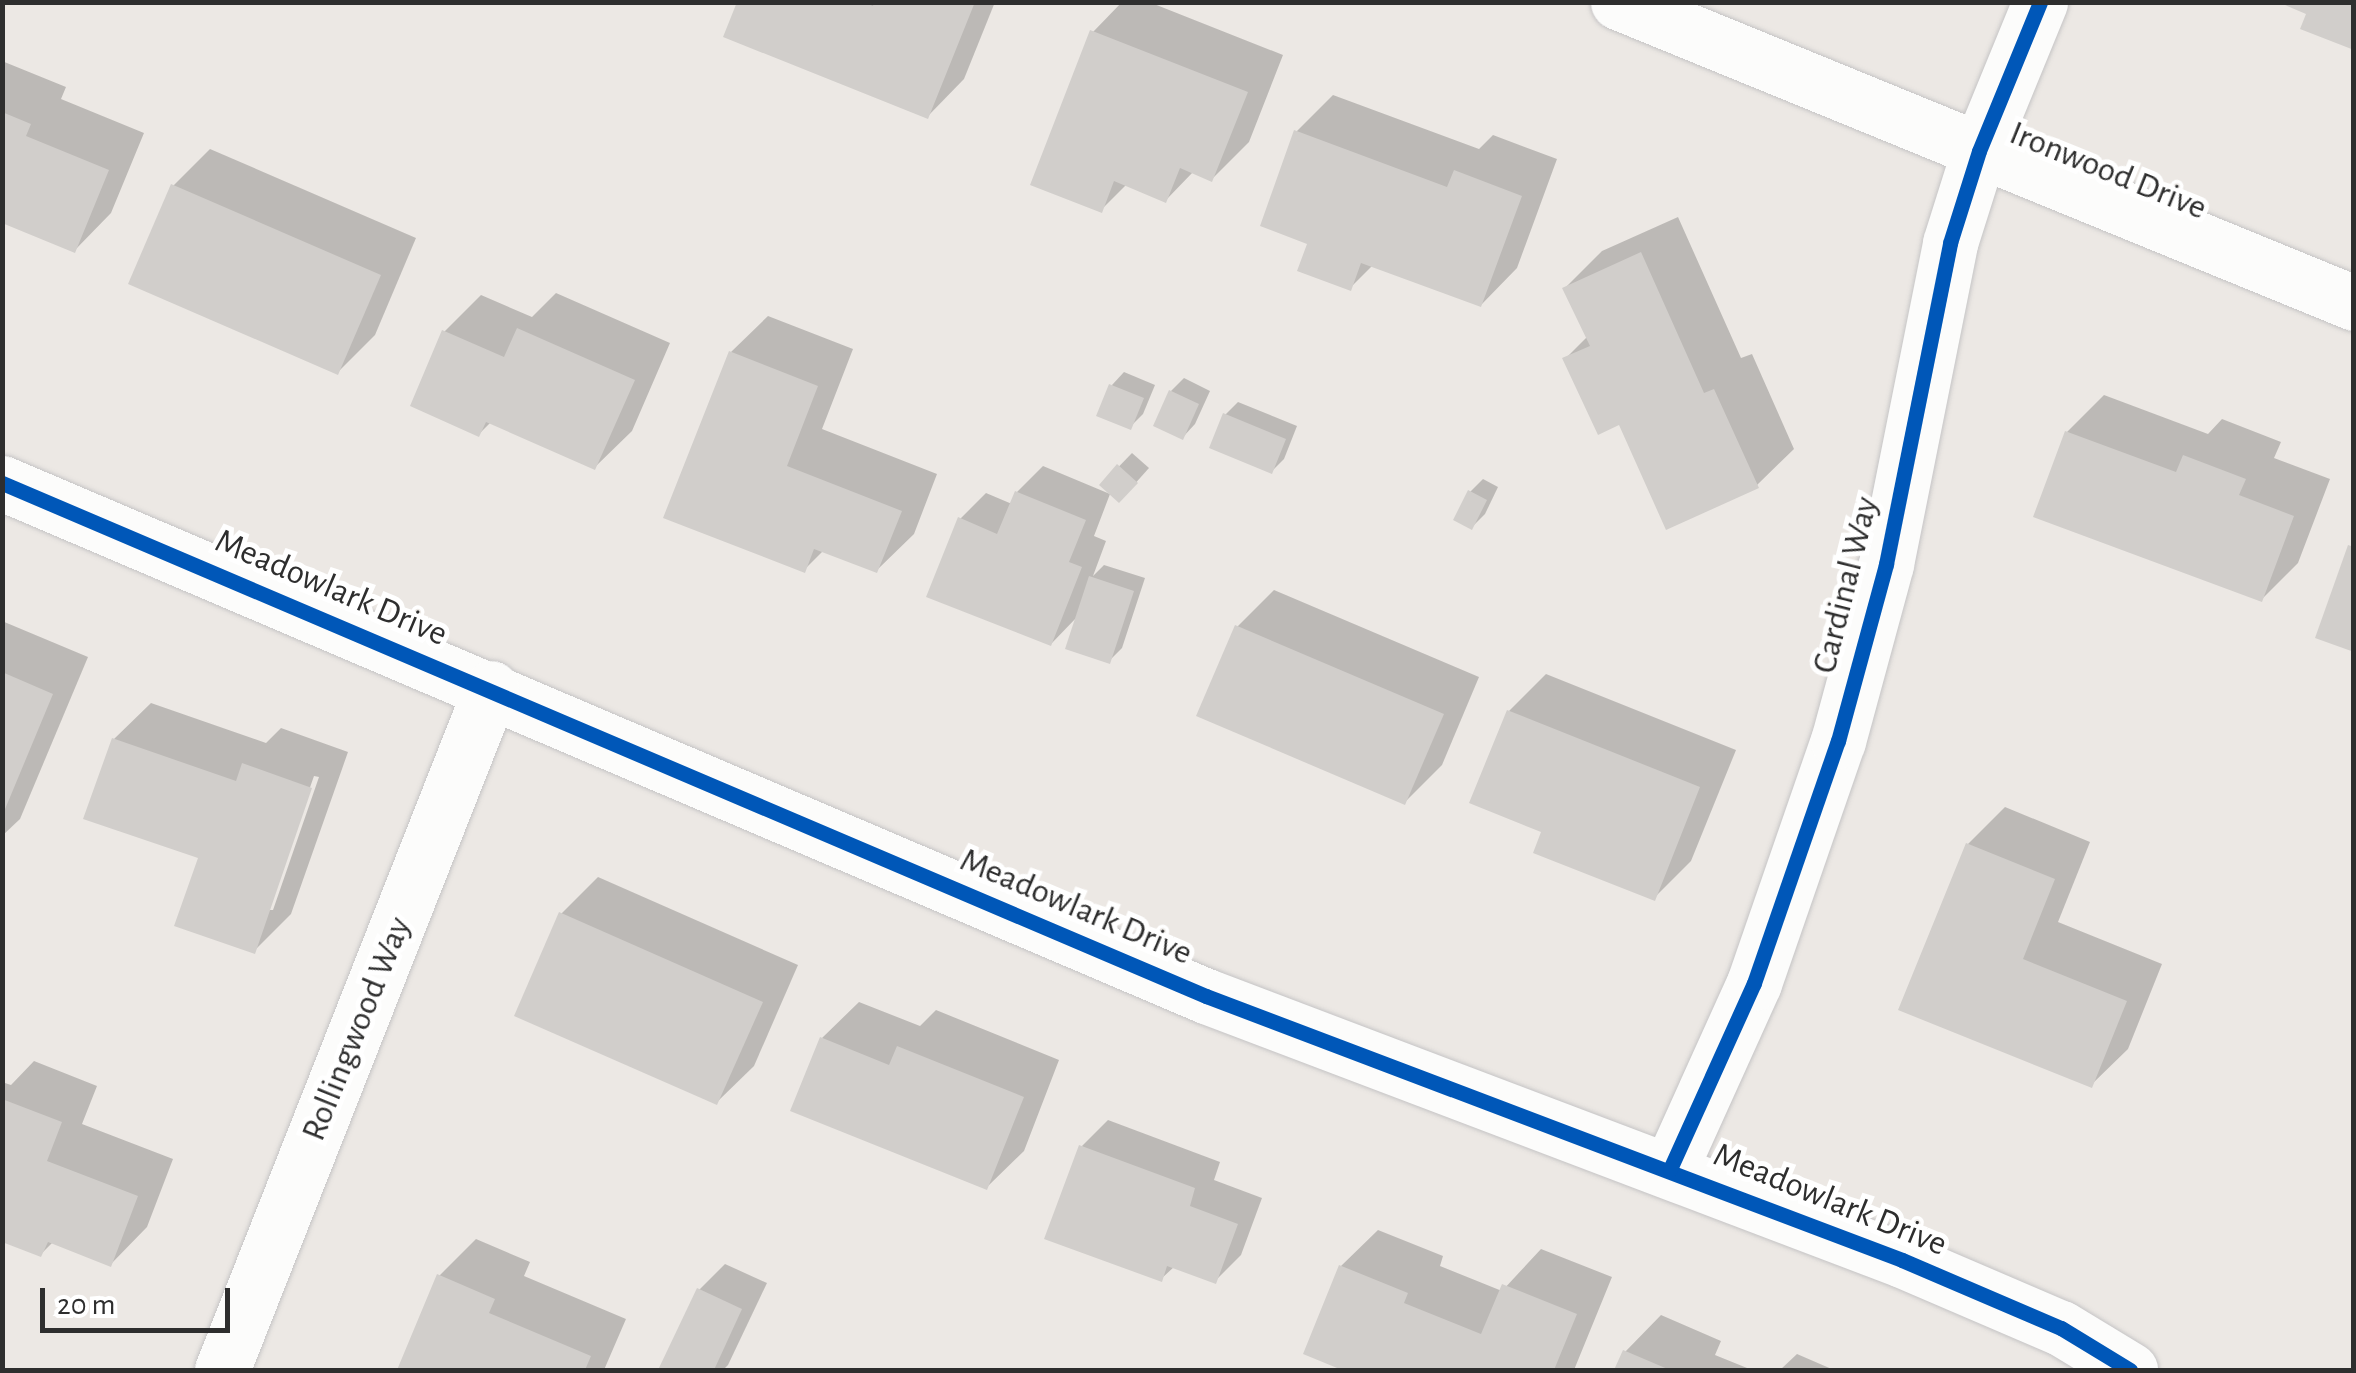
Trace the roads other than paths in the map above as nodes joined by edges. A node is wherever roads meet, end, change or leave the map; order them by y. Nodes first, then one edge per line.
1 (1618, 2) edge
2 (2040, 2) edge
3 (1979, 151) junction
4 (2354, 303) edge
5 (2, 483) edge
6 (491, 688) junction
7 (1670, 1169) junction
8 (222, 1370) edge
9 (2130, 1370) edge

1 - 3 street, Ironwood Drive
2 - 3 street, Cardinal Way
3 - 4 street, Ironwood Drive
3 - 7 street, Cardinal Way
5 - 6 street, Meadowlark Drive
6 - 7 street, Meadowlark Drive
6 - 8 street, Rollingwood Way
7 - 9 street, Meadowlark Drive

